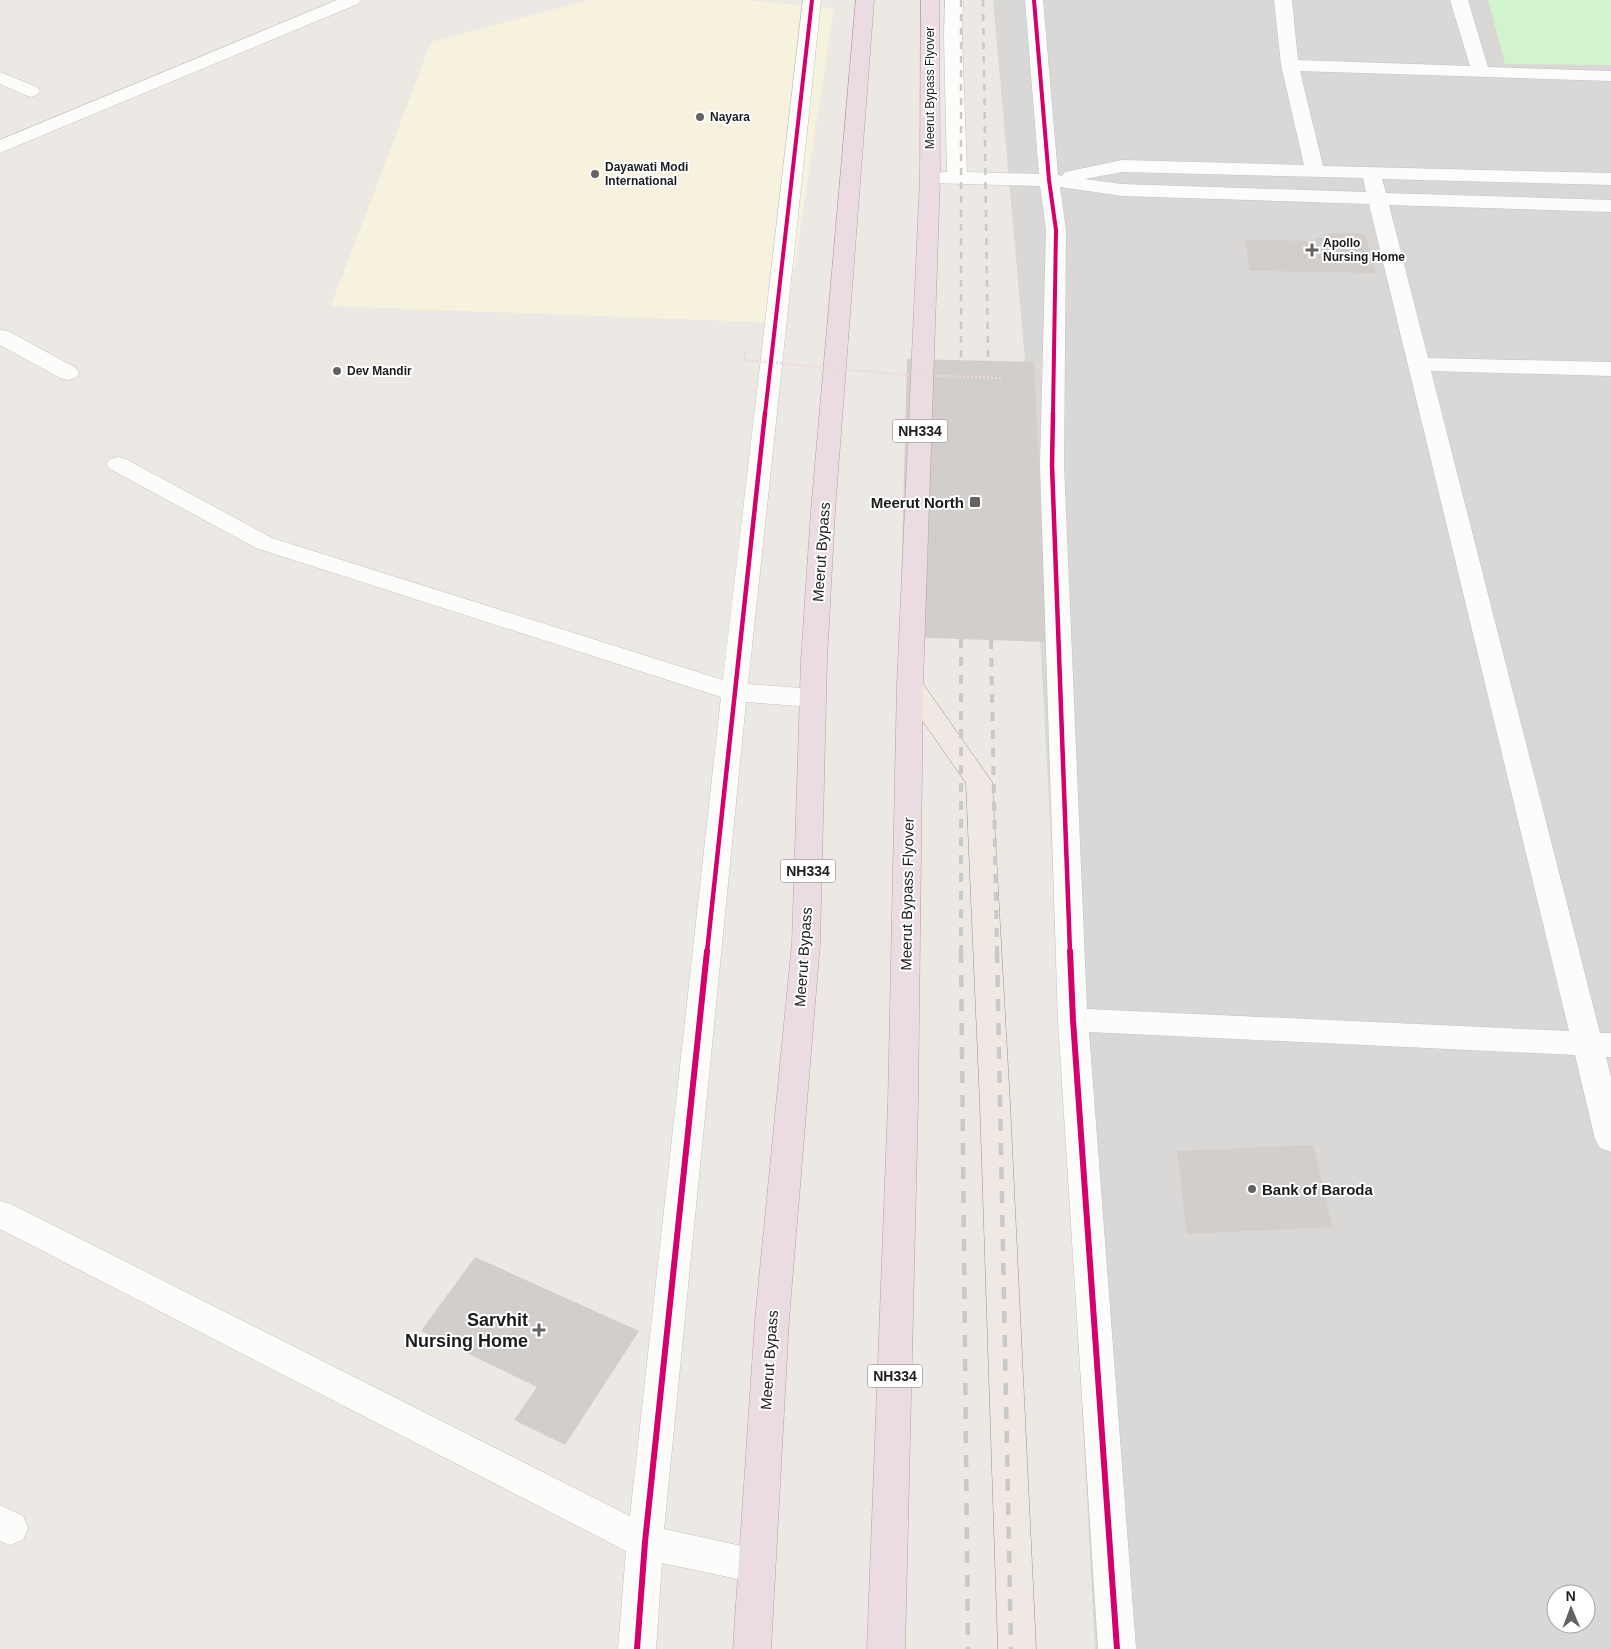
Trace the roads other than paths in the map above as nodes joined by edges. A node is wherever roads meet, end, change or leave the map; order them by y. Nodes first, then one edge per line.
1 (352, 0) edge
2 (812, 0) edge
3 (865, 0) edge
4 (930, 0) edge
5 (954, 0) edge
6 (1034, 0) edge
7 (1283, 0) edge
8 (1459, 0) edge
9 (1290, 65) junction
10 (1481, 72) junction
11 (1611, 76) edge
12 (0, 77) edge
13 (31, 91) dead end
14 (0, 147) edge
15 (1315, 171) junction
16 (1371, 172) junction
17 (930, 177) junction
18 (957, 178) junction
19 (1611, 179) edge
20 (1049, 180) junction
21 (1378, 198) junction
22 (1611, 206) edge
23 (0, 336) edge
24 (1419, 364) junction
25 (1611, 369) edge
26 (68, 372) dead end
27 (118, 464) dead end
28 (910, 684) junction
29 (734, 692) junction
30 (813, 698) junction
31 (1073, 1020) junction
32 (1600, 1044) edge
33 (1611, 1139) edge
34 (0, 1214) edge
35 (645, 1542) junction
36 (756, 1566) junction
37 (637, 1649) edge
38 (752, 1649) edge
39 (886, 1649) edge
40 (1018, 1649) edge
41 (1117, 1649) edge

1 - 14 street
2 - 29 street
3 - 30 highway, Meerut Bypass / NH334
4 - 17 highway, Meerut Bypass Flyover / NH334
5 - 18 street
6 - 20 street
7 - 9 street
8 - 10 street
9 - 10 street
9 - 15 street
10 - 11 street
12 - 13 street
15 - 16 street
15 - 20 street
16 - 19 street
16 - 21 street
17 - 18 street
17 - 28 highway, NH334
18 - 20 street
20 - 21 street
20 - 31 street
21 - 22 street
21 - 24 street
23 - 26 street
24 - 25 street
24 - 32 street
27 - 29 street
28 - 39 highway, Meerut Bypass Flyover / NH334
28 - 40 main road
29 - 30 street
29 - 35 street
30 - 36 highway, Meerut Bypass / NH334
31 - 32 street
31 - 41 street
32 - 33 street
34 - 35 street
35 - 36 street
35 - 37 street
36 - 38 highway, Meerut Bypass / NH334

